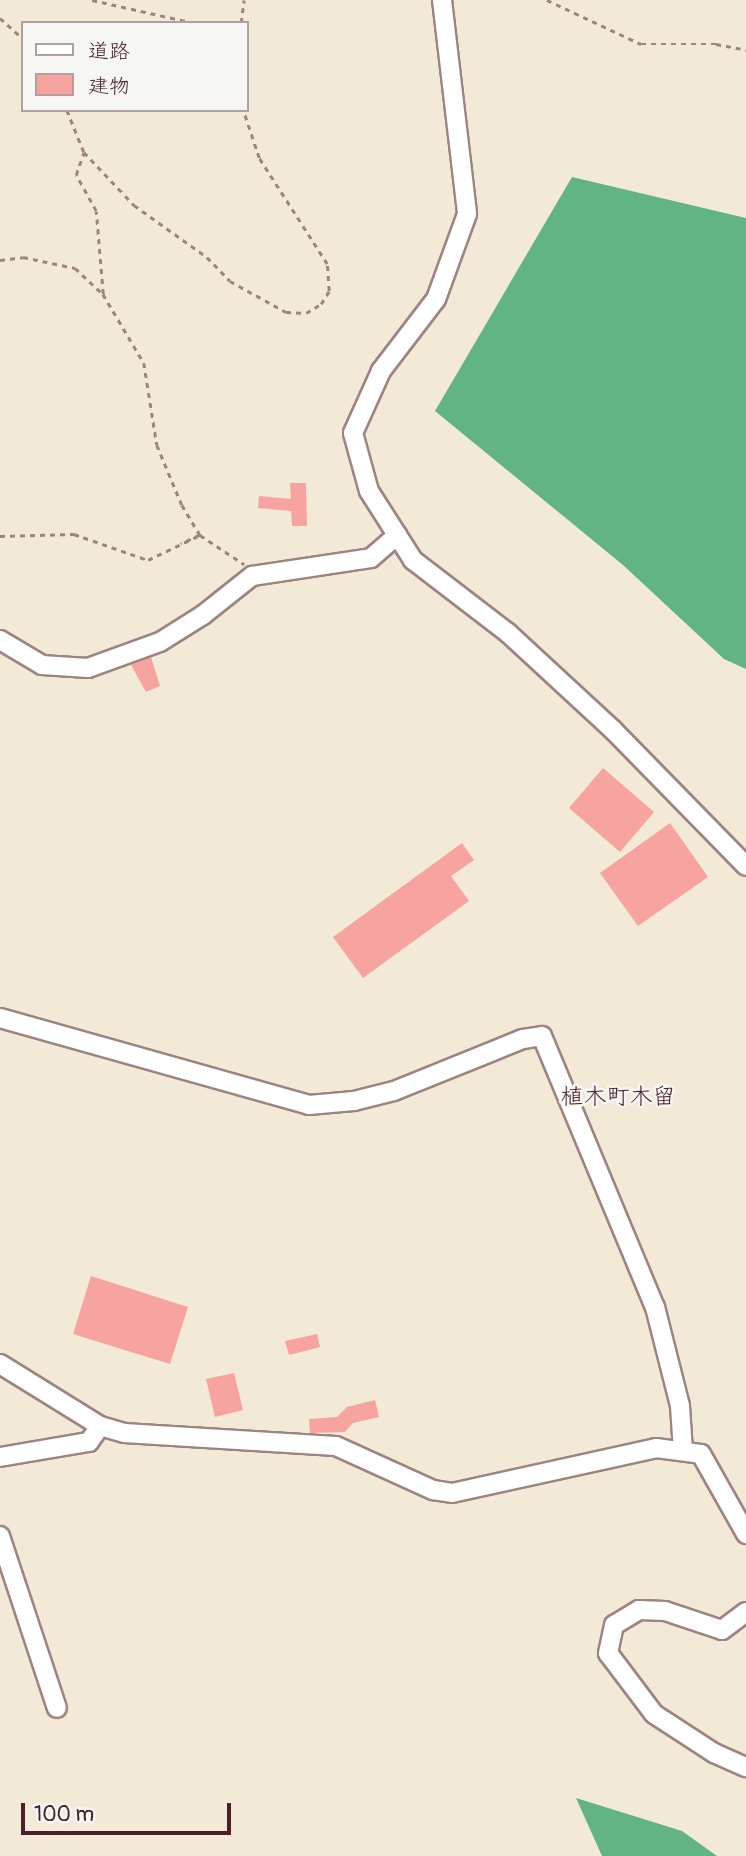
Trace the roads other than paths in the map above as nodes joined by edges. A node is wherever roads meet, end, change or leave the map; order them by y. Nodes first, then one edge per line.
1 (442, 0) edge
2 (397, 535) junction
3 (0, 640) edge
4 (746, 866) edge
5 (0, 1018) edge
6 (0, 1364) edge
7 (100, 1426) junction
8 (683, 1451) junction
9 (0, 1457) edge
10 (746, 1534) edge
11 (0, 1536) edge
12 (3, 1556) edge
13 (746, 1612) edge
14 (57, 1708) dead end
15 (746, 1767) edge

1 - 2 street
2 - 3 street
2 - 4 street
5 - 8 street
6 - 7 street
7 - 8 street
7 - 9 street
8 - 10 street
11 - 12 street
12 - 14 street
13 - 15 street

